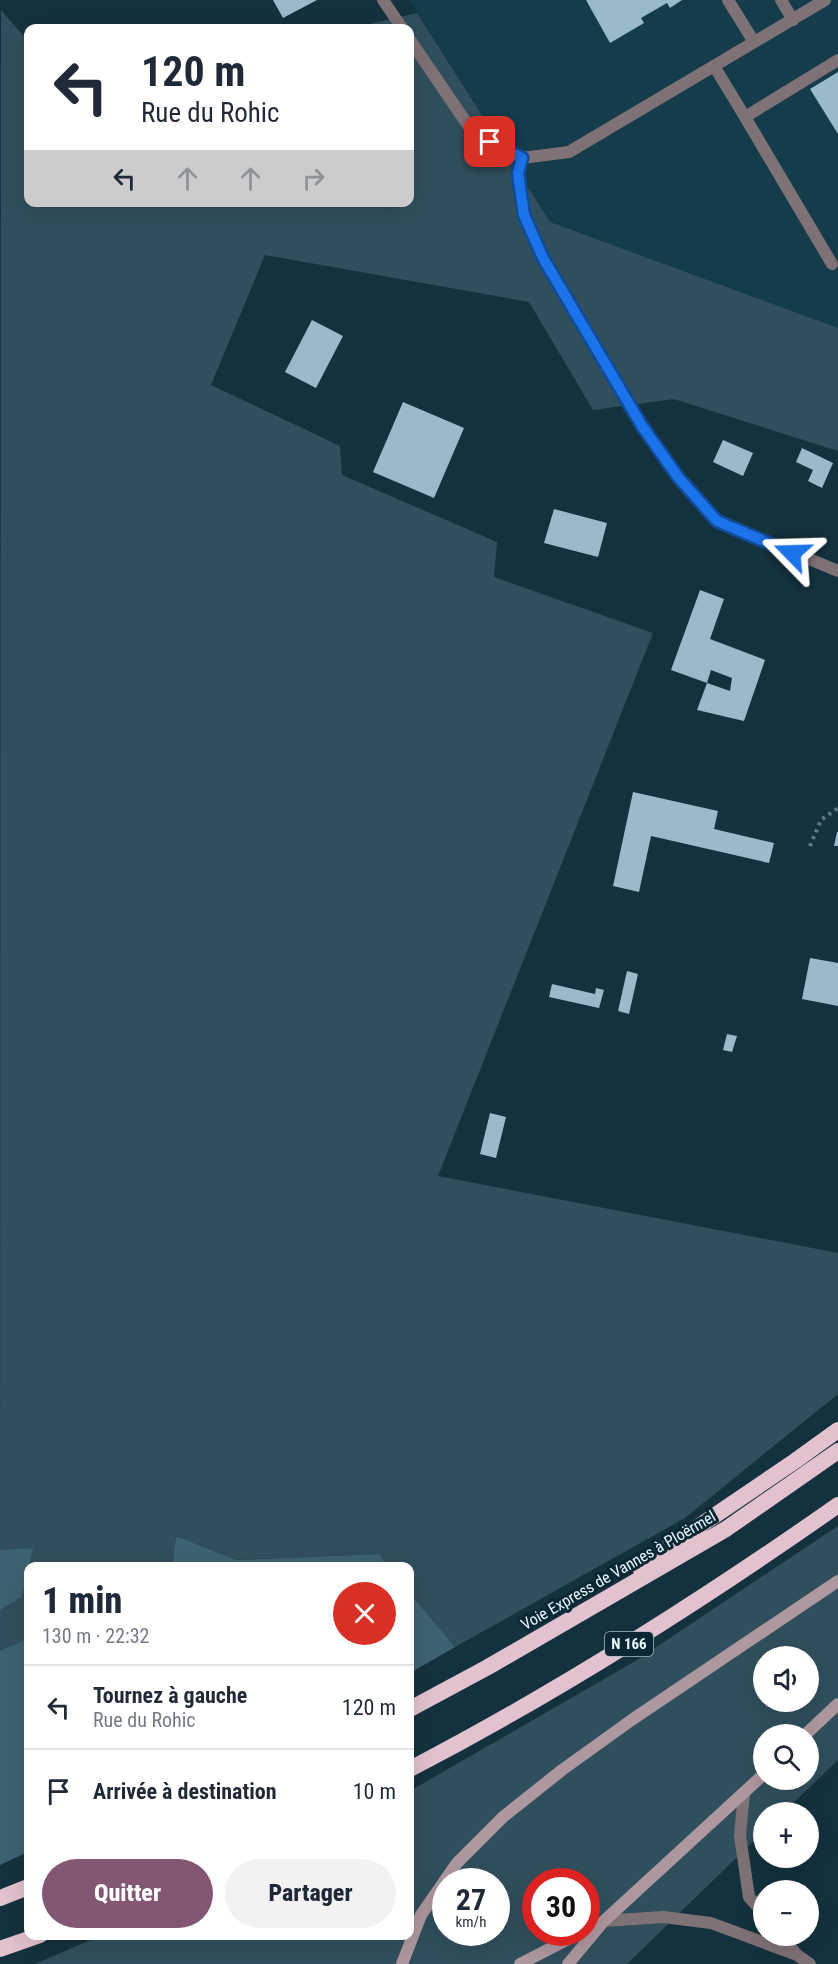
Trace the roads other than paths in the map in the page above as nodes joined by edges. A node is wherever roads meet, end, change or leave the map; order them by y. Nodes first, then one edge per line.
1 (383, 0) edge
2 (728, 0) edge
3 (781, 0) edge
4 (825, 0) edge
5 (793, 20) junction
6 (399, 24) edge
7 (754, 42) junction
8 (414, 45) edge
9 (838, 60) edge
10 (714, 66) junction
11 (745, 117) junction
12 (522, 158) junction
13 (832, 264) dead end
14 (838, 571) edge
15 (838, 1430) edge
16 (838, 1451) edge
17 (838, 1504) edge
18 (838, 1581) edge
19 (488, 1667) junction
20 (838, 1704) edge
21 (414, 1708) edge
22 (817, 1724) edge
23 (414, 1767) edge
24 (753, 1784) edge
25 (744, 1792) junction
26 (24, 1889) edge
27 (0, 1898) edge
28 (753, 1902) edge
29 (604, 1921) junction
30 (600, 1923) edge
31 (414, 1935) edge
32 (26, 1940) edge
33 (412, 1940) edge
34 (555, 1946) edge
35 (790, 1946) edge
36 (0, 1949) edge
37 (797, 1955) junction
38 (402, 1964) edge
39 (520, 1964) edge
40 (568, 1964) edge
41 (810, 1964) edge

1 - 6 street
2 - 7 street
3 - 5 street
4 - 5 street
5 - 7 street
7 - 10 street
8 - 12 street
9 - 11 street
10 - 11 street
10 - 12 street
11 - 13 street
12 - 14 street
15 - 19 highway
16 - 19 highway, Voie Express de Vannes à Ploërmel
17 - 23 highway, N 166
18 - 31 main road
19 - 21 highway, Voie Express de Vannes à Ploërmel
20 - 22 main road
24 - 25 main road
25 - 28 street
25 - 29 main road
26 - 27 highway
29 - 30 main road
29 - 37 street
29 - 40 main road
32 - 36 highway
33 - 38 main road
34 - 39 main road
35 - 37 street
37 - 41 street

